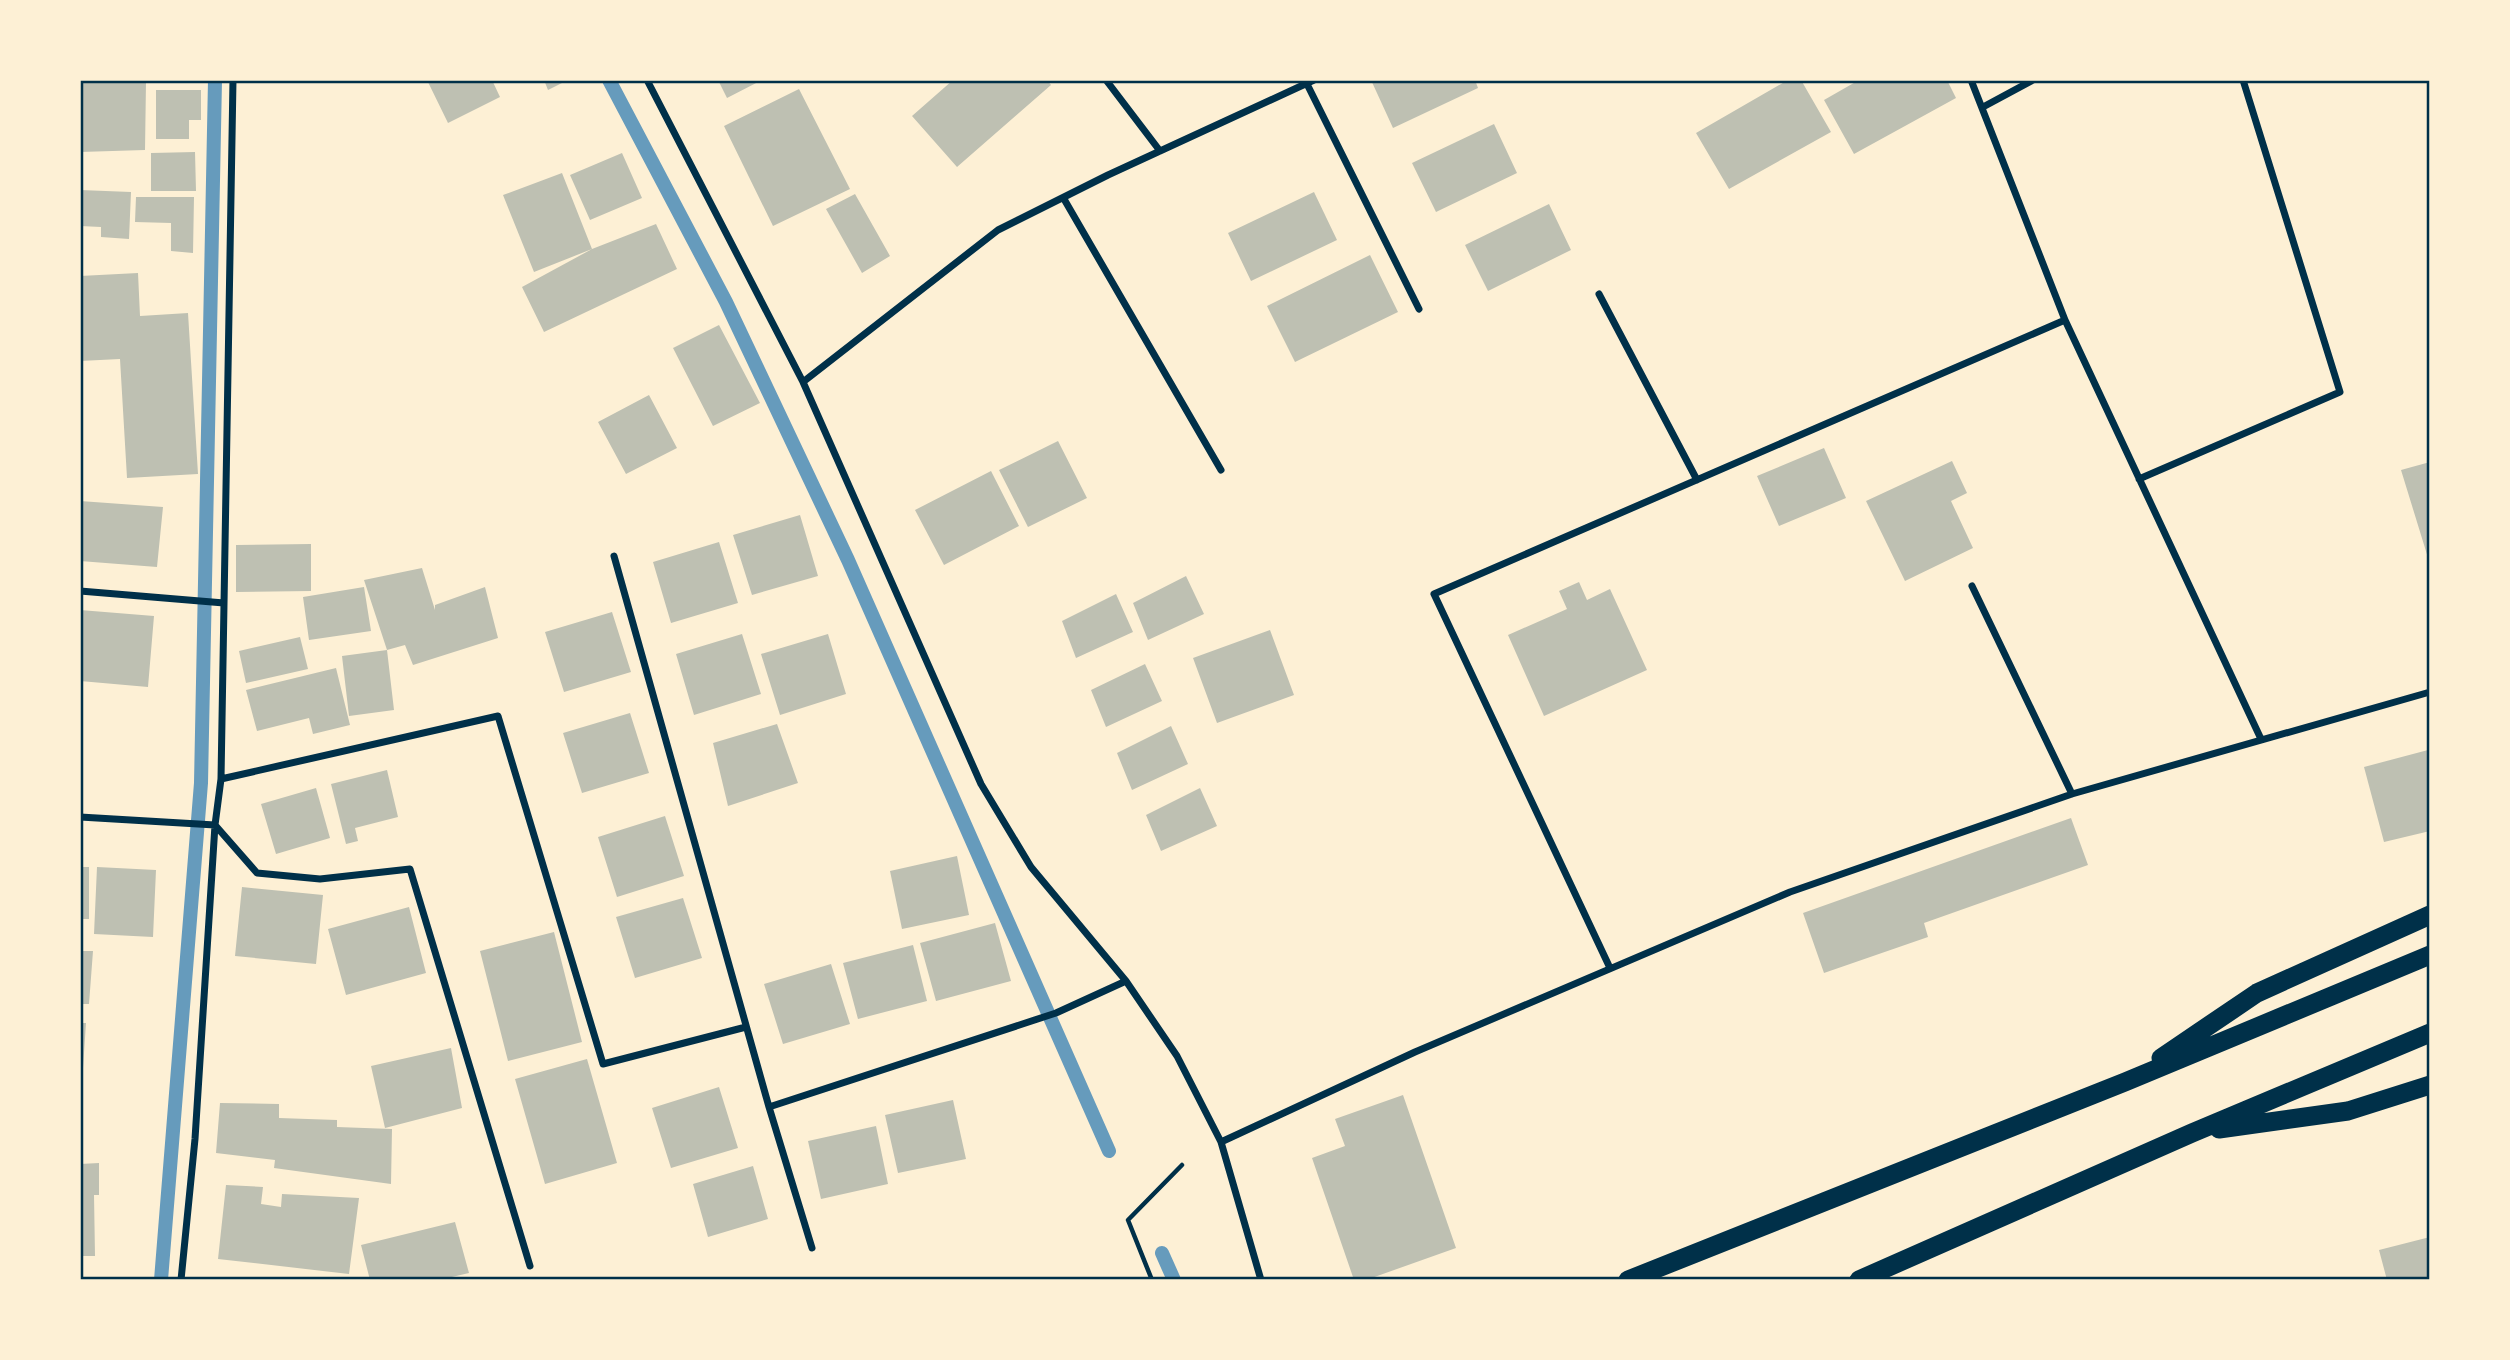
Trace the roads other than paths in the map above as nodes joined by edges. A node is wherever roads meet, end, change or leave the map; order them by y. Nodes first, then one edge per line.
1 (233, 80) edge
2 (647, 80) edge
3 (1106, 80) edge
4 (1971, 80) edge
5 (2033, 80) edge
6 (2242, 80) edge
7 (1310, 82) edge
8 (1983, 107) junction
9 (1160, 151) junction
10 (1064, 199) junction
11 (1599, 294) dead end
12 (1419, 309) dead end
13 (2065, 320) junction
14 (803, 382) junction
15 (1220, 470) dead end
16 (2139, 479) junction
17 (1697, 480) junction
18 (614, 556) dead end
19 (1972, 586) dead end
20 (80, 591) edge
21 (224, 603) junction
22 (2430, 692) edge
23 (2260, 739) junction
24 (221, 779) junction
25 (2072, 794) junction
26 (80, 817) edge
27 (211, 825) junction
28 (2430, 915) edge
29 (2430, 955) edge
30 (1610, 968) junction
31 (1126, 981) junction
32 (746, 1027) junction
33 (2430, 1033) edge
34 (2126, 1082) junction
35 (2430, 1085) edge
36 (769, 1107) junction
37 (2192, 1133) junction
38 (1221, 1143) junction
39 (812, 1248) dead end
40 (530, 1266) dead end
41 (181, 1279) edge
42 (1261, 1279) edge
43 (1628, 1279) edge
44 (1859, 1279) edge

1 - 21 street
2 - 14 street
3 - 9 street
4 - 8 street
5 - 8 street
6 - 16 street
7 - 9 street
7 - 12 street
8 - 13 street
9 - 10 street
10 - 14 street
10 - 15 street
11 - 17 street
13 - 16 street
13 - 17 street
14 - 31 street
16 - 23 street
17 - 30 street
18 - 32 street
19 - 25 street
20 - 21 street
21 - 24 street
22 - 23 street
23 - 25 street
24 - 27 street
24 - 32 street
25 - 30 street
26 - 27 street
27 - 40 street
27 - 41 street
28 - 34 highway
29 - 34 highway
30 - 38 street
31 - 36 street
31 - 38 street
32 - 36 street
33 - 37 highway
34 - 43 highway
35 - 37 highway
36 - 39 street
37 - 44 highway
38 - 42 street

